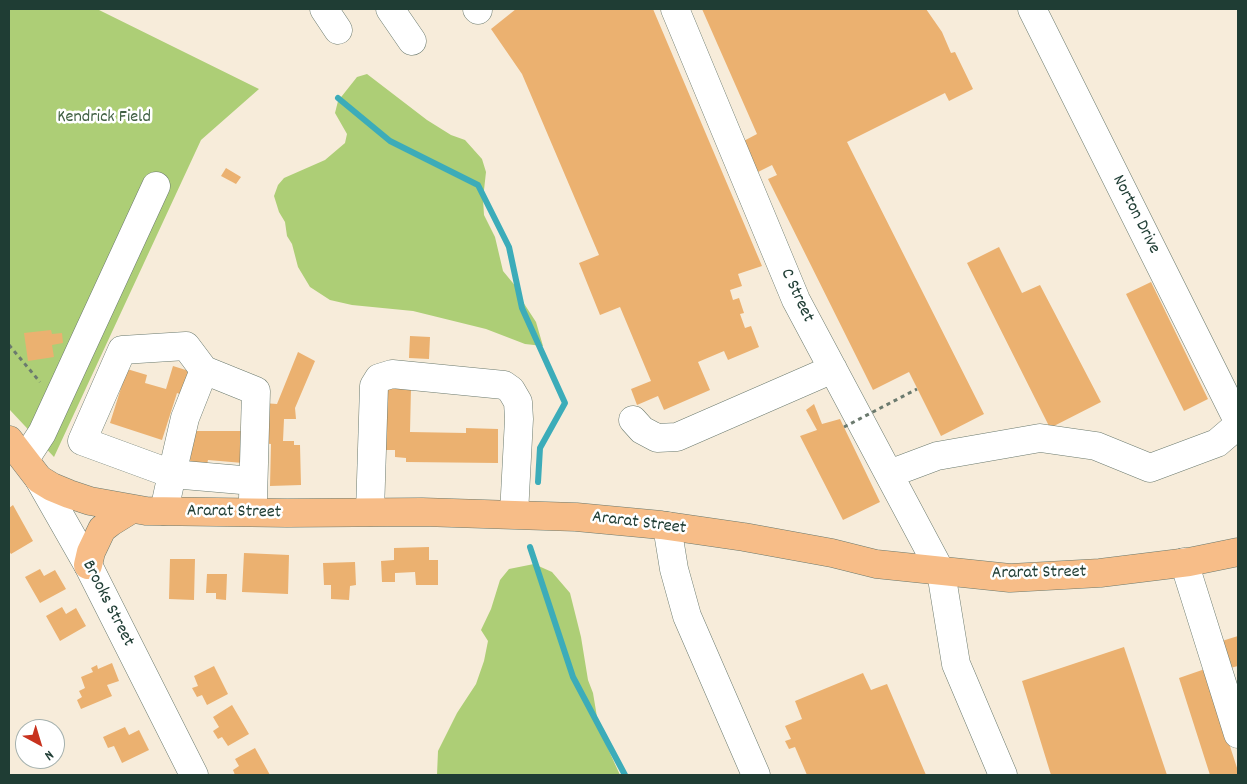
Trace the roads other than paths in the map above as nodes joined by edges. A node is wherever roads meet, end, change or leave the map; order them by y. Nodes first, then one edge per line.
1 (390, 9) edge
2 (675, 9) edge
3 (1032, 9) edge
4 (412, 41) dead end
5 (156, 186) dead end
6 (833, 369) junction
7 (204, 370) junction
8 (633, 420) dead end
9 (1238, 423) edge
10 (24, 459) edge
11 (172, 474) junction
12 (889, 474) junction
13 (253, 481) junction
14 (132, 509) junction
15 (164, 512) junction
16 (370, 512) junction
17 (253, 513) junction
18 (514, 514) junction
19 (667, 526) junction
20 (1238, 552) edge
21 (1184, 562) junction
22 (88, 565) junction
23 (941, 572) junction
24 (1230, 682) edge
25 (1238, 734) edge
26 (194, 775) edge
27 (756, 775) edge
28 (1003, 775) edge

1 - 4 street
2 - 6 street, C Street
3 - 9 street, Norton Drive
5 - 10 street
6 - 8 street
6 - 12 street, C Street
7 - 11 street
7 - 11 street
7 - 13 street
9 - 12 street
10 - 14 main road, Ararat Street
10 - 22 street, Brooks Street
11 - 13 street
11 - 15 street
12 - 23 street, C Street
13 - 17 street
14 - 15 main road, Ararat Street
14 - 22 main road
15 - 17 main road, Ararat Street
16 - 17 main road, Ararat Street
16 - 18 main road, Ararat Street
16 - 18 street
18 - 19 main road, Ararat Street
19 - 23 main road, Ararat Street
19 - 27 street
20 - 21 main road, Ararat Street
21 - 23 main road, Ararat Street
21 - 24 street
22 - 26 street, Brooks Street
23 - 28 street, C Street
24 - 25 street

